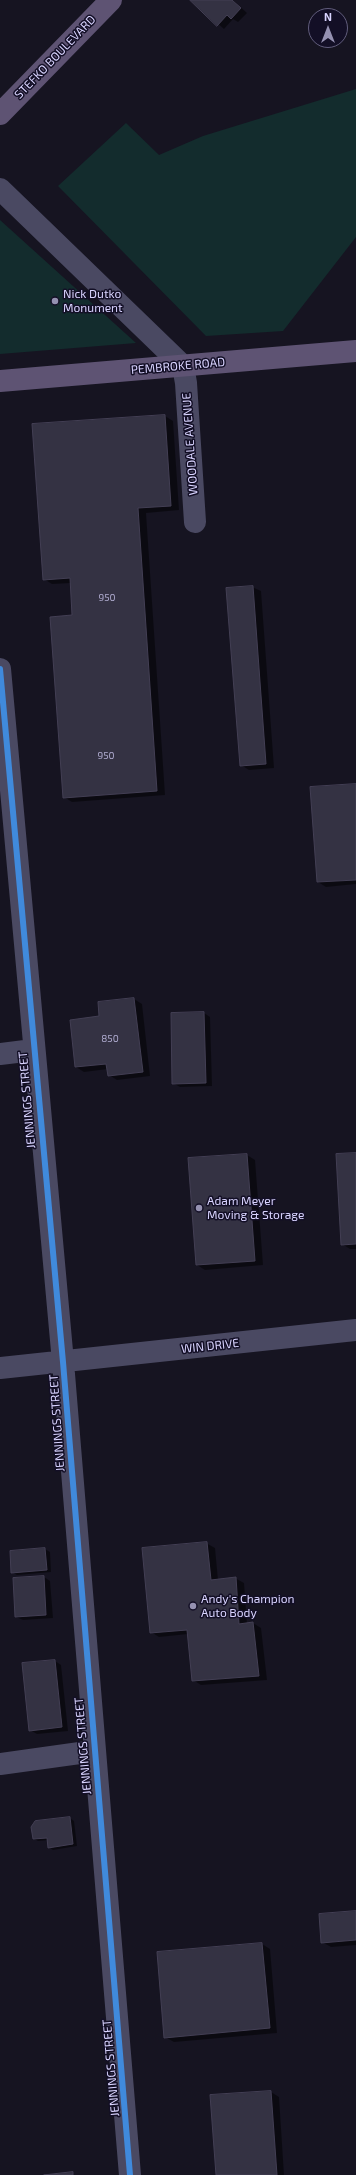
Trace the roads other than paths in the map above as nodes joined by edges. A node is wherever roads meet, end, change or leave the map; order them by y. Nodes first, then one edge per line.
1 (111, 0) edge
2 (0, 114) edge
3 (0, 189) edge
4 (356, 351) edge
5 (183, 366) junction
6 (0, 381) edge
7 (195, 522) dead end
8 (0, 669) edge
9 (33, 1050) junction
10 (0, 1054) edge
11 (356, 1330) edge
12 (63, 1362) junction
13 (0, 1368) edge
14 (94, 1751) junction
15 (0, 1764) edge
16 (130, 2175) edge

1 - 2 main road, STEFKO BOULEVARD
3 - 5 street
4 - 5 main road, PEMBROKE ROAD
5 - 6 main road, PEMBROKE ROAD
5 - 7 street, WOODALE AVENUE
8 - 9 street, JENNINGS STREET
9 - 10 street
9 - 12 street, JENNINGS STREET
11 - 12 street, WIN DRIVE
12 - 13 street, WIN DRIVE
12 - 14 street, JENNINGS STREET
14 - 15 street
14 - 16 street, JENNINGS STREET

